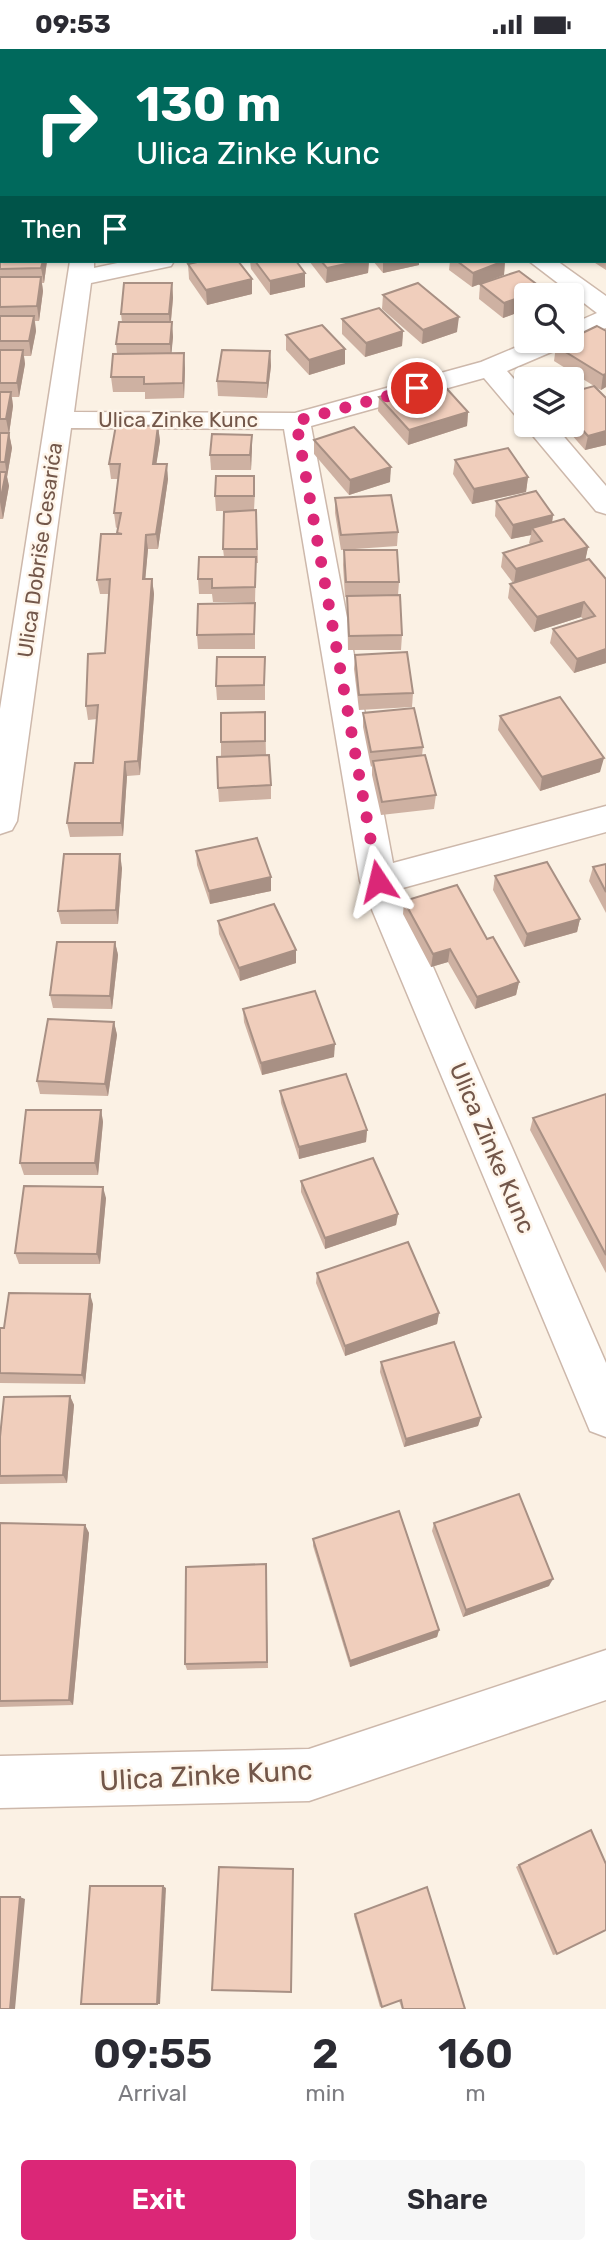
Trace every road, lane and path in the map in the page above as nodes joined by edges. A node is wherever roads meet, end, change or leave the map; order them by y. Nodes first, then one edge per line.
1 (142, 263) edge
2 (544, 263) edge
3 (81, 269) edge
4 (606, 308) edge
5 (606, 319) edge
6 (584, 328) edge
7 (526, 353) edge
8 (490, 368) junction
9 (514, 396) edge
10 (60, 420) junction
11 (296, 421) junction
12 (549, 437) edge
13 (606, 505) edge
14 (606, 819) edge
15 (0, 821) edge
16 (378, 881) junction
17 (606, 1415) edge
18 (606, 1675) edge
19 (0, 1782) edge

1 - 3 street, Ulica Dobriše Cesarića
2 - 4 street
3 - 10 street, Ulica Dobriše Cesarića
5 - 6 street
7 - 8 street, Ulica Zinke Kunc
8 - 9 street
8 - 11 street, Ulica Zinke Kunc
10 - 11 street, Ulica Zinke Kunc
10 - 15 street, Ulica Dobriše Cesarića
11 - 16 street, Ulica Zinke Kunc
12 - 13 street
14 - 16 street
16 - 17 street, Ulica Zinke Kunc
18 - 19 street, Ulica Zinke Kunc

